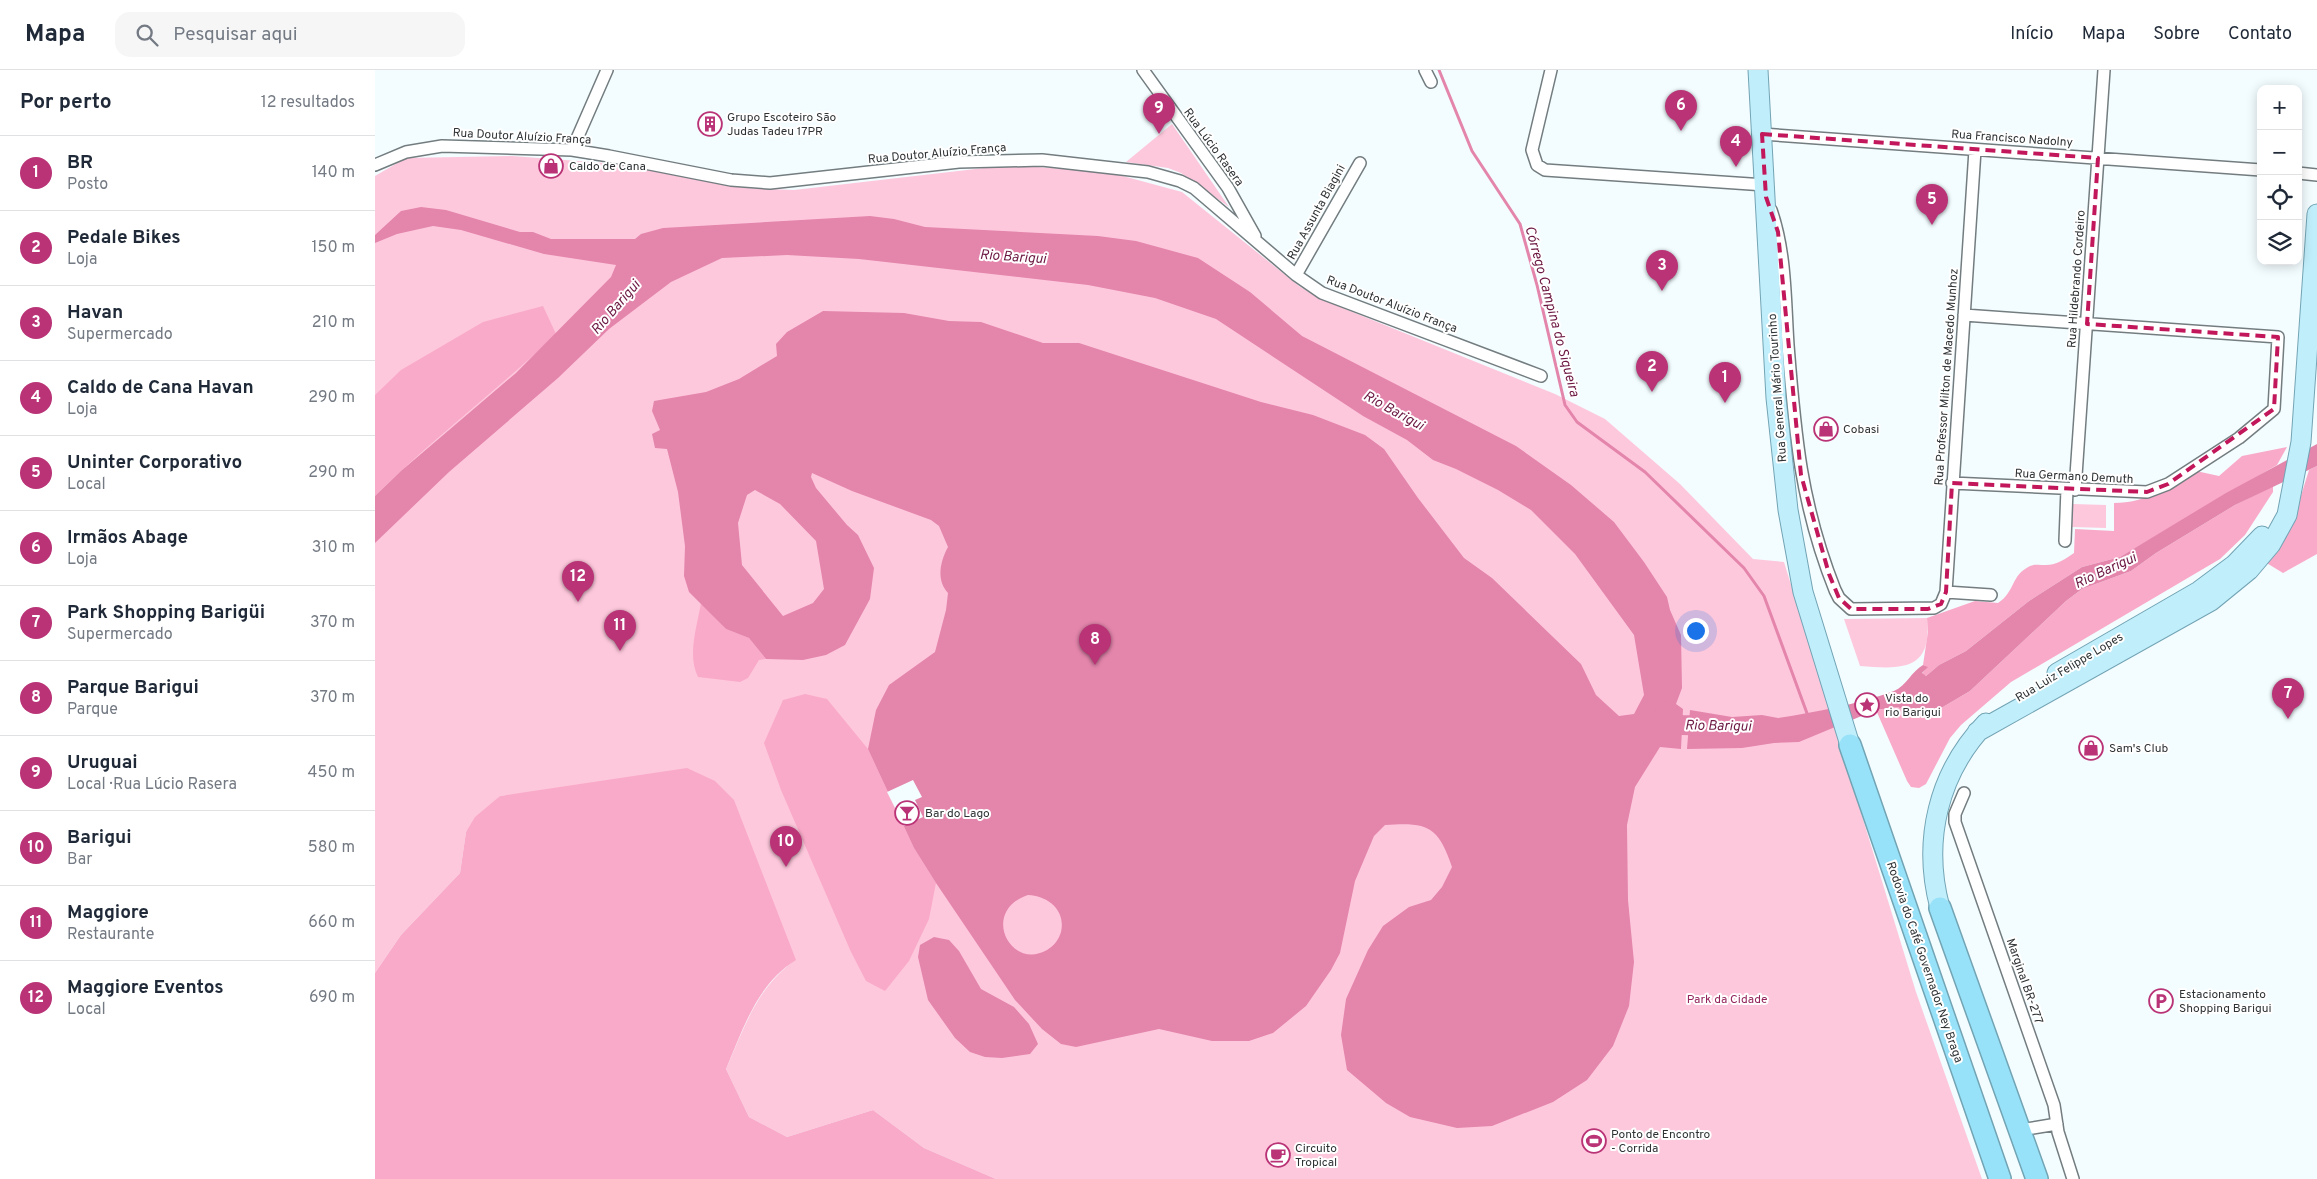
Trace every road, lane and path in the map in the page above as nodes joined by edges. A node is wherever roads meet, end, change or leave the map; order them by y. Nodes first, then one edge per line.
1 (607, 70) edge
2 (1143, 70) edge
3 (1425, 70) edge
4 (1551, 70) edge
5 (1758, 70) edge
6 (2104, 70) edge
7 (1431, 82) dead end
8 (1762, 134) junction
9 (572, 150) junction
10 (1975, 150) junction
11 (2098, 158) junction
12 (1360, 163) dead end
13 (375, 165) edge
14 (2257, 170) edge
15 (2302, 173) edge
16 (2317, 175) edge
17 (1766, 191) junction
18 (2317, 214) edge
19 (1258, 242) junction
20 (1296, 275) junction
21 (1964, 315) junction
22 (2087, 324) junction
23 (1541, 376) dead end
24 (1952, 483) junction
25 (2071, 490) junction
26 (2065, 541) dead end
27 (1947, 592) junction
28 (1991, 595) dead end
29 (1850, 746) joint
30 (1964, 793) dead end
31 (1940, 908) joint
32 (2057, 1124) junction
33 (2020, 1130) junction
34 (2000, 1179) edge
35 (2037, 1179) edge
36 (2073, 1179) edge

1 - 9 street
2 - 19 street, Rua Lúcio Rasera
3 - 7 street
4 - 17 street
5 - 8 main road, Rua General Mário Tourinho
6 - 11 street, Rua Hildebrando Cordeiro
8 - 10 street, Rua Francisco Nadolny
8 - 17 main road, Rua General Mário Tourinho
9 - 13 street, Rua Doutor Aluízio França
9 - 19 street, Rua Doutor Aluízio França
10 - 11 street, Rua Francisco Nadolny
10 - 21 street, Rua Professor Milton de Macedo Munhoz
11 - 14 street, Rua Francisco Nadolny
11 - 22 street, Rua Hildebrando Cordeiro
12 - 20 street, Rua Assunta Biagini
15 - 16 street
17 - 27 street, Rua Professor Milton de Macedo Munhoz
17 - 29 main road, Rua General Mário Tourinho
18 - 31 main road, Rua Luiz Felippe Lopes
19 - 20 street, Rua Doutor Aluízio França
20 - 23 street, Rua Doutor Aluízio França
21 - 22 street
21 - 24 street, Rua Professor Milton de Macedo Munhoz
22 - 25 street, Rua Hildebrando Cordeiro
22 - 25 street, Rua Germano Demuth
24 - 25 street, Rua Germano Demuth
24 - 27 street, Rua Professor Milton de Macedo Munhoz
25 - 26 street, Rua Hildebrando Cordeiro
27 - 28 street
29 - 34 highway, Rodovia do Café Governador Ney Braga
30 - 32 street, Marginal BR-277
31 - 33 highway
32 - 33 street
32 - 36 street, Marginal BR-277
33 - 35 highway

